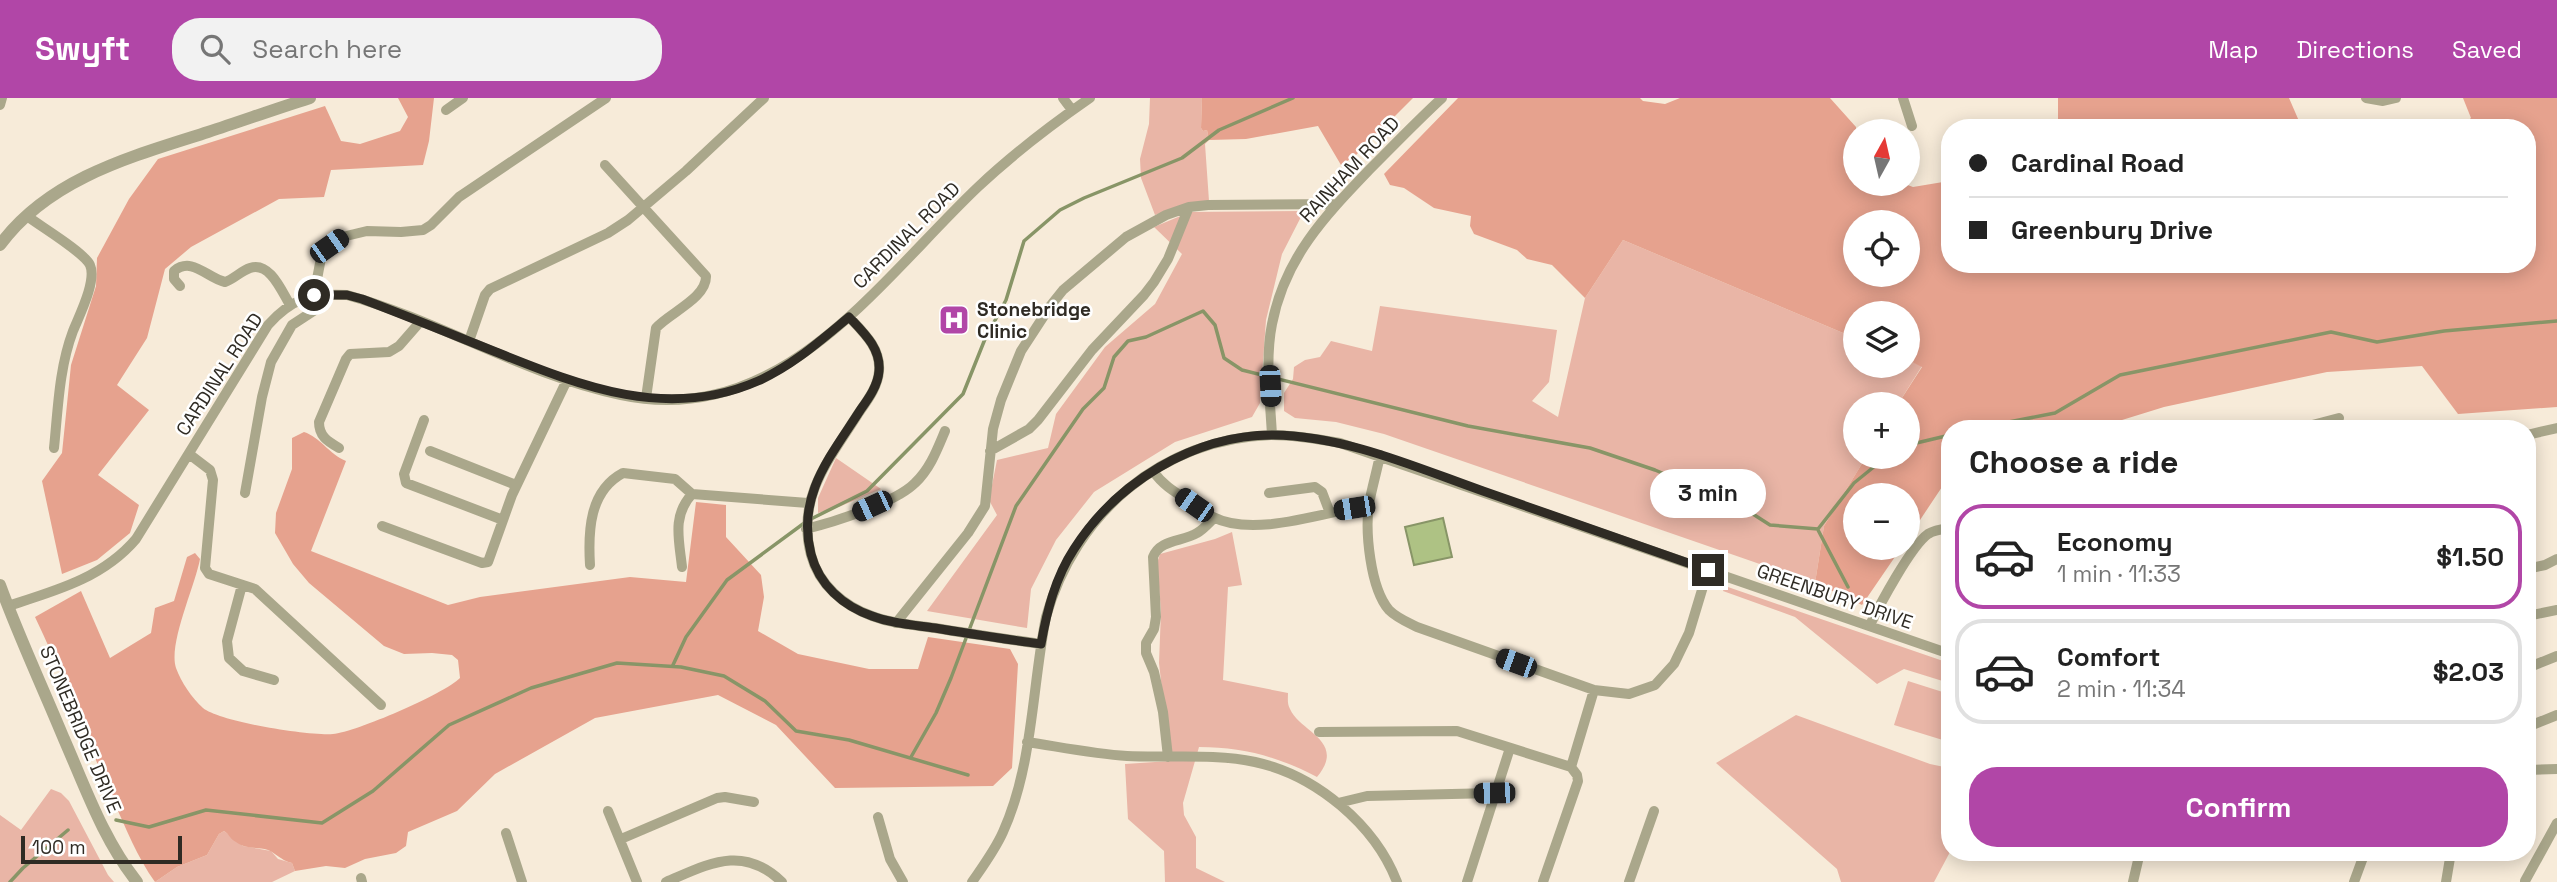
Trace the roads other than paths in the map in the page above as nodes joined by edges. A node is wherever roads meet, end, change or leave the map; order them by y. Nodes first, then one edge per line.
1 (2, 98) edge
2 (310, 98) edge
3 (463, 98) edge
4 (607, 98) edge
5 (764, 98) edge
6 (1063, 98) edge
7 (1090, 98) edge
8 (1442, 98) edge
9 (1903, 98) edge
10 (2365, 98) edge
11 (2396, 98) edge
12 (0, 105) edge
13 (446, 110) dead end
14 (1072, 110) junction
15 (1910, 119) edge
16 (605, 165) dead end
17 (1337, 204) junction
18 (1189, 207) junction
19 (643, 208) junction
20 (27, 216) junction
21 (0, 245) edge
22 (180, 286) dead end
23 (319, 294) junction
24 (290, 305) junction
25 (849, 317) junction
26 (420, 322) junction
27 (469, 341) junction
28 (567, 380) junction
29 (646, 398) junction
30 (2339, 418) dead end
31 (424, 420) dead end
32 (2331, 420) edge
33 (2557, 428) edge
34 (945, 431) dead end
35 (2536, 433) edge
36 (1272, 435) junction
37 (54, 448) dead end
38 (338, 448) dead end
39 (430, 451) dead end
40 (990, 451) junction
41 (189, 454) junction
42 (1380, 455) junction
43 (1153, 471) junction
44 (516, 485) junction
45 (245, 493) dead end
46 (1269, 493) dead end
47 (692, 494) junction
48 (808, 503) junction
49 (1369, 505) junction
50 (1330, 513) junction
51 (1214, 518) junction
52 (503, 520) junction
53 (382, 526) dead end
54 (806, 529) junction
55 (1941, 530) edge
56 (2557, 559) edge
57 (590, 565) dead end
58 (682, 567) dead end
59 (2536, 567) edge
60 (1708, 570) junction
61 (0, 585) edge
62 (242, 585) junction
63 (8, 606) junction
64 (2557, 610) edge
65 (2536, 614) edge
66 (896, 623) junction
67 (1870, 625) junction
68 (1041, 644) junction
69 (1941, 651) edge
70 (2557, 656) edge
71 (2536, 664) edge
72 (275, 680) dead end
73 (1594, 690) junction
74 (381, 705) dead end
75 (2557, 715) edge
76 (2536, 723) edge
77 (1319, 732) dead end
78 (1027, 742) junction
79 (1510, 748) junction
80 (1168, 757) junction
81 (1570, 767) junction
82 (2557, 769) edge
83 (2536, 770) edge
84 (1494, 793) junction
85 (754, 802) dead end
86 (1338, 803) junction
87 (608, 811) dead end
88 (1654, 811) dead end
89 (878, 817) dead end
90 (2557, 824) edge
91 (506, 833) dead end
92 (621, 839) junction
93 (2138, 861) edge
94 (2362, 861) edge
95 (2450, 861) edge
96 (2525, 881) edge
97 (137, 882) edge
98 (522, 882) edge
99 (637, 882) edge
100 (666, 882) edge
101 (782, 882) edge
102 (903, 882) edge
103 (972, 882) edge
104 (1397, 882) edge
105 (1467, 882) edge
106 (1543, 882) edge
107 (1629, 882) edge
108 (2133, 882) edge
109 (2354, 882) edge
110 (2446, 882) edge

1 - 12 street
2 - 20 street
3 - 13 street
4 - 23 street
5 - 19 street
6 - 14 street
7 - 14 street, CARDINAL ROAD
8 - 17 street, RAINHAM ROAD
9 - 15 street
10 - 11 street
14 - 25 street, CARDINAL ROAD
16 - 19 street
17 - 18 street
17 - 36 street, RAINHAM ROAD
18 - 40 street
18 - 40 street
19 - 27 street
19 - 29 street
20 - 21 street
20 - 37 street
22 - 24 street
23 - 24 street, CARDINAL ROAD
23 - 26 street, CARDINAL ROAD
23 - 45 street
24 - 41 street, CARDINAL ROAD
25 - 29 street, CARDINAL ROAD
25 - 48 street
26 - 27 street, CARDINAL ROAD
26 - 38 street
27 - 28 street, CARDINAL ROAD
28 - 29 street, CARDINAL ROAD
28 - 44 street
30 - 32 street
31 - 52 street
33 - 35 street
34 - 54 street
36 - 42 street, GREENBURY DRIVE
36 - 43 street, GREENBURY DRIVE
39 - 44 street
40 - 66 street
41 - 62 street
41 - 63 street, CARDINAL ROAD
42 - 49 street
42 - 60 street, GREENBURY DRIVE
43 - 51 street
43 - 68 street, GREENBURY DRIVE
44 - 52 street
46 - 50 street
47 - 48 street
47 - 57 street
47 - 58 street
48 - 54 street
49 - 50 street
49 - 73 street
50 - 51 street
51 - 80 street
52 - 53 street
54 - 66 street
55 - 67 street
56 - 59 street
60 - 67 street, GREENBURY DRIVE
60 - 73 street
61 - 63 street, STONEBRIDGE DRIVE
62 - 72 street
62 - 74 street
63 - 97 street, STONEBRIDGE DRIVE
64 - 65 street
66 - 68 street
67 - 69 street, GREENBURY DRIVE
68 - 78 street, GREENBURY DRIVE
70 - 71 street
73 - 81 street
75 - 76 street
77 - 79 street
78 - 80 street
78 - 103 street, GREENBURY DRIVE
79 - 81 street
79 - 84 street
80 - 86 street
81 - 106 street
82 - 83 street
84 - 86 street
84 - 105 street
85 - 92 street
86 - 104 street
87 - 92 street
88 - 107 street
89 - 102 street
90 - 96 street
91 - 98 street
92 - 99 street
93 - 108 street
94 - 109 street
95 - 110 street
100 - 101 street

